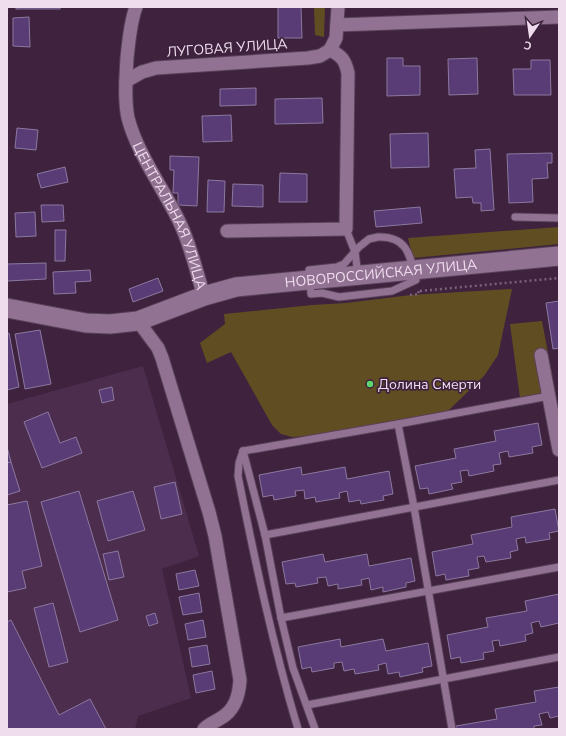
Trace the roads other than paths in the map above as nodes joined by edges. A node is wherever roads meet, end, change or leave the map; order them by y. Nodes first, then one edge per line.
1 (136, 7) edge
2 (338, 7) edge
3 (559, 17) edge
4 (337, 25) junction
5 (330, 50) junction
6 (126, 81) junction
7 (515, 217) dead end
8 (559, 218) edge
9 (346, 229) junction
10 (227, 231) dead end
11 (355, 252) junction
12 (559, 256) edge
13 (413, 270) junction
14 (358, 275) junction
15 (310, 280) junction
16 (204, 296) junction
17 (7, 308) edge
18 (138, 321) junction
19 (540, 355) dead end
20 (549, 396) junction
21 (398, 424) junction
22 (559, 450) edge
23 (243, 451) junction
24 (559, 480) edge
25 (414, 507) junction
26 (265, 535) junction
27 (559, 566) edge
28 (428, 592) junction
29 (281, 618) junction
30 (559, 657) edge
31 (444, 678) junction
32 (307, 705) junction
33 (204, 729) edge
34 (298, 729) edge
35 (315, 729) edge
36 (452, 729) edge

1 - 6 street, ЦЕНТРАЛЬНАЯ УЛИЦА
2 - 4 street
3 - 4 street
4 - 5 street
5 - 6 street, ЛУГОВАЯ УЛИЦА
5 - 9 street
6 - 16 street, ЦЕНТРАЛЬНАЯ УЛИЦА
7 - 8 lane
9 - 10 street
9 - 11 lane
11 - 13 lane
11 - 14 lane
11 - 15 lane
12 - 13 street, НОВОРОССИЙСКАЯ УЛИЦА
13 - 14 street, НОВОРОССИЙСКАЯ УЛИЦА
13 - 15 lane
14 - 15 street, НОВОРОССИЙСКАЯ УЛИЦА
15 - 16 street, НОВОРОССИЙСКАЯ УЛИЦА
16 - 18 street, ЦЕНТРАЛЬНАЯ УЛИЦА
17 - 18 street, ЦЕНТРАЛЬНАЯ УЛИЦА
18 - 33 street
19 - 20 street
20 - 21 lane
20 - 22 street
21 - 23 lane
21 - 25 lane
23 - 26 lane
23 - 34 lane
24 - 25 lane
25 - 26 lane
25 - 28 lane
26 - 29 lane
27 - 28 lane
28 - 29 lane
28 - 31 lane
29 - 32 lane
30 - 31 lane
31 - 32 lane
31 - 36 lane
32 - 35 lane

